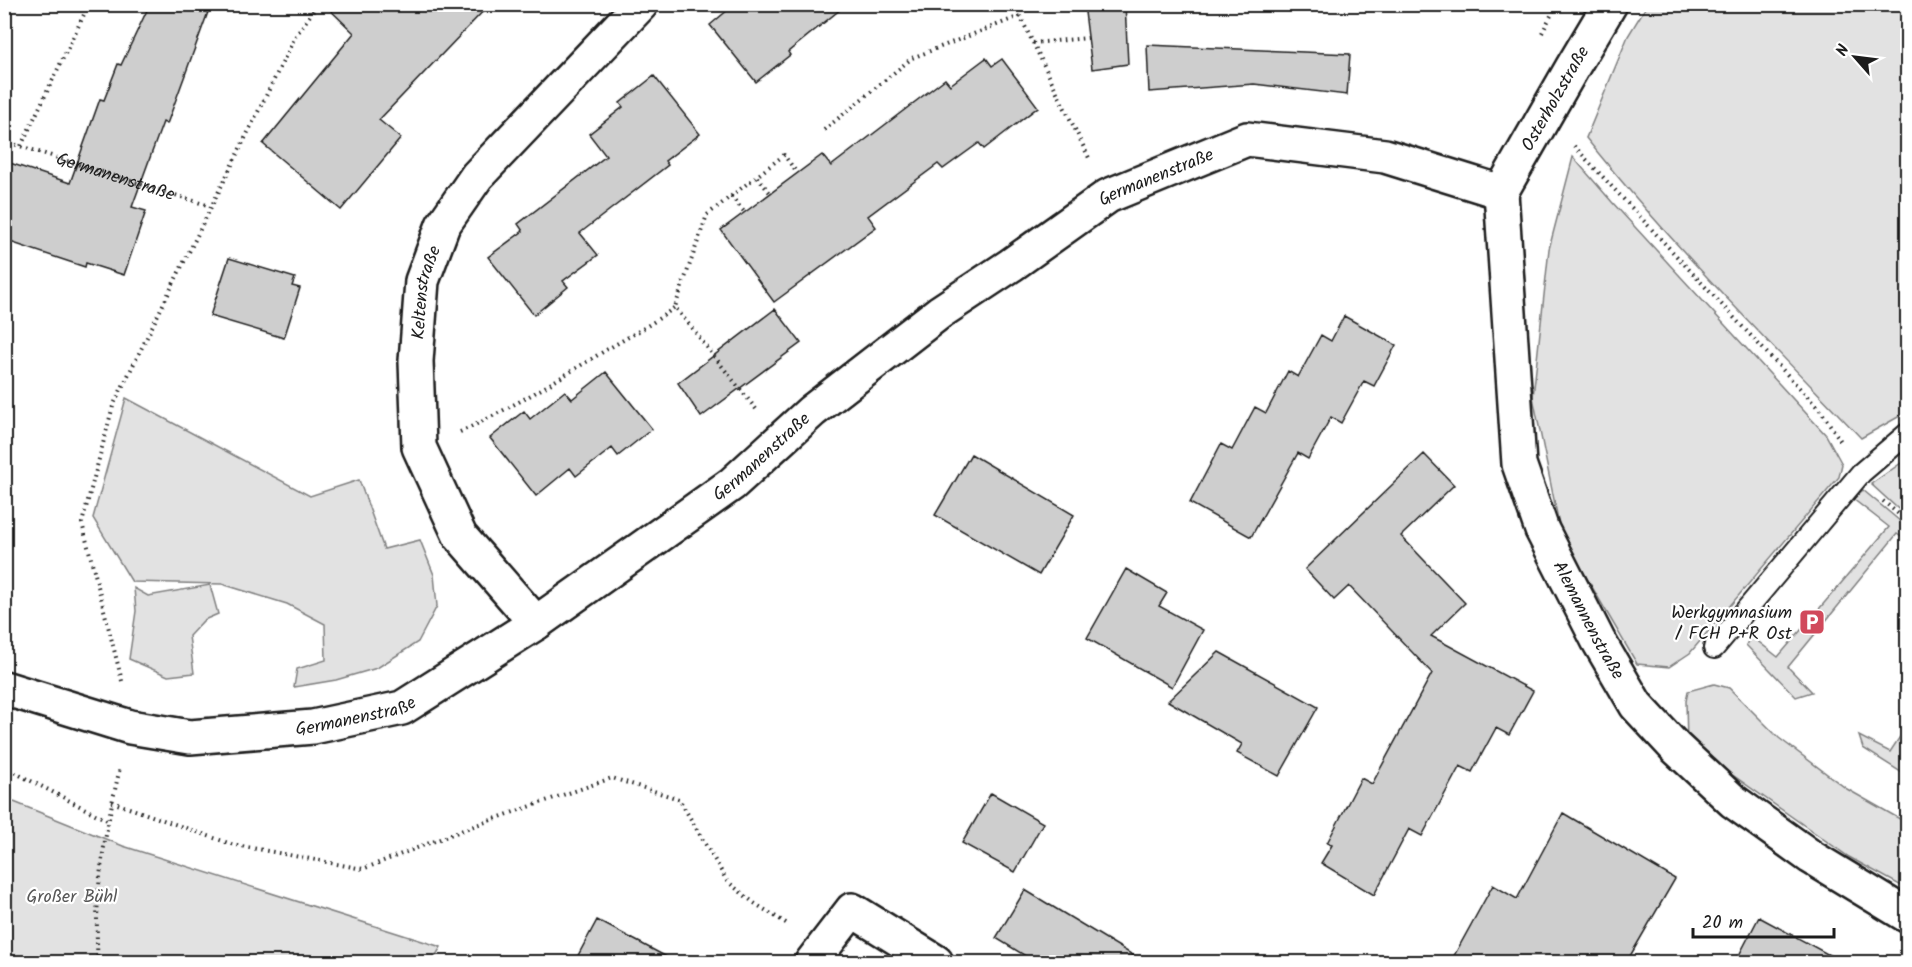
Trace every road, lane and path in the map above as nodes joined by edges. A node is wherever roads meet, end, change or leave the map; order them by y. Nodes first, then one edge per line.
1 (89, 4) edge
2 (318, 4) edge
3 (641, 4) edge
4 (1017, 4) edge
5 (1610, 4) edge
6 (1020, 16) junction
7 (1088, 38) dead end
8 (1033, 43) junction
9 (1545, 114) junction
10 (824, 130) dead end
11 (4, 141) edge
12 (21, 146) junction
13 (1091, 163) dead end
14 (797, 173) dead end
15 (757, 177) junction
16 (1501, 192) junction
17 (771, 194) dead end
18 (731, 196) junction
19 (210, 206) junction
20 (745, 213) dead end
21 (675, 307) junction
22 (461, 432) dead end
23 (1908, 433) edge
24 (781, 440) junction
25 (1857, 478) junction
26 (536, 623) junction
27 (1714, 648) dead end
28 (4, 688) edge
29 (130, 727) junction
30 (4, 767) edge
31 (112, 802) junction
32 (107, 820) junction
33 (1908, 916) edge
34 (819, 955) edge
35 (98, 963) edge
36 (936, 963) edge

1 - 12 path
2 - 19 path
3 - 26 street, Keltenstraße
4 - 6 path
5 - 9 street, Osterholzstraße
6 - 8 path
6 - 10 path
7 - 8 path
8 - 13 path
9 - 16 street, Osterholzstraße
9 - 25 path
11 - 12 path, Germanenstraße
12 - 19 path, Germanenstraße
14 - 15 path
15 - 17 path
15 - 18 path
16 - 24 street, Germanenstraße
16 - 33 street, Alemannenstraße
18 - 20 path
18 - 21 path
19 - 29 path
21 - 22 path
21 - 24 path
23 - 25 lane
24 - 26 street, Germanenstraße
25 - 27 lane
26 - 29 street, Germanenstraße
28 - 29 street, Germanenstraße
29 - 31 path
30 - 32 path
31 - 32 path
31 - 34 path
32 - 35 path
34 - 36 street

